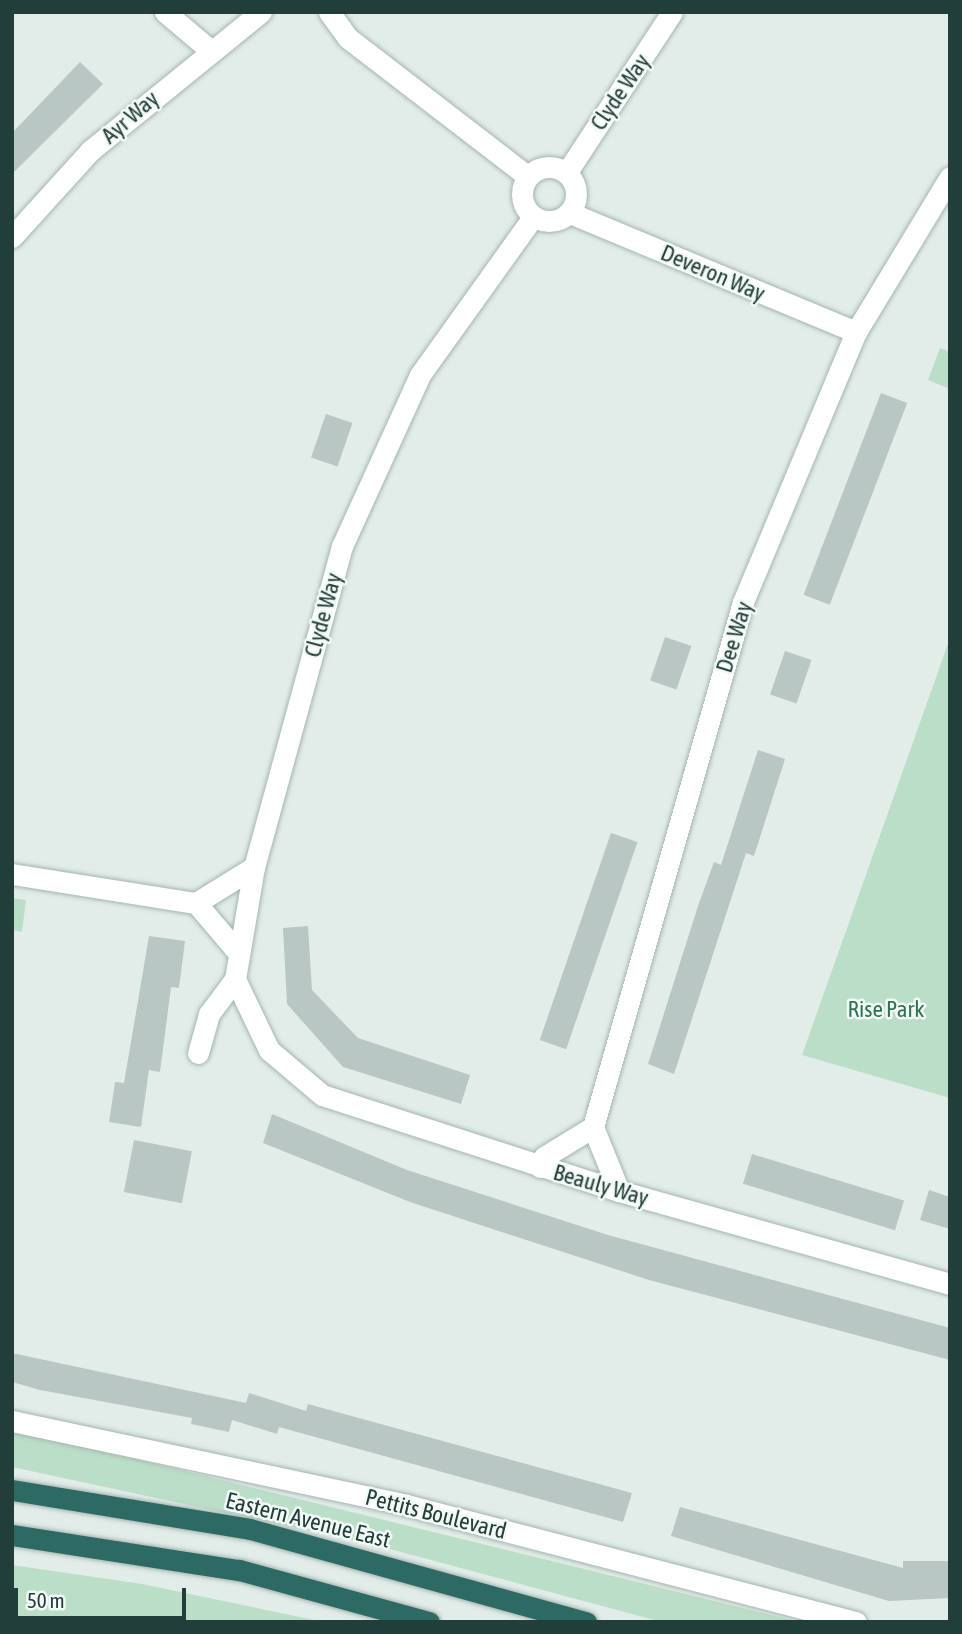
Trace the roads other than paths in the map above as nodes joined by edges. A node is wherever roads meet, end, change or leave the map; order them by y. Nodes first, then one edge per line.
1 (165, 12) edge
2 (261, 12) edge
3 (329, 12) edge
4 (672, 12) edge
5 (209, 49) junction
6 (567, 172) junction
7 (527, 176) junction
8 (950, 177) edge
9 (570, 213) junction
10 (533, 217) junction
11 (12, 237) edge
12 (856, 332) junction
13 (254, 867) junction
14 (12, 874) edge
15 (196, 903) junction
16 (236, 950) junction
17 (235, 979) junction
18 (269, 1051) joint
19 (198, 1053) dead end
20 (593, 1127) junction
21 (540, 1167) junction
22 (619, 1191) junction
23 (950, 1284) edge
24 (12, 1421) edge
25 (12, 1490) edge
26 (12, 1535) edge
27 (429, 1622) edge
28 (586, 1622) edge
29 (856, 1622) edge

1 - 5 street
2 - 5 street, Ayr Way
3 - 7 street
4 - 6 street, Clyde Way
5 - 11 street, Ayr Way
6 - 7 street
6 - 9 street
7 - 10 street
8 - 12 street, Dee Way
9 - 10 street
9 - 12 street, Deveron Way
10 - 13 street, Clyde Way
12 - 20 street, Dee Way
13 - 15 street
13 - 16 street, Clyde Way
14 - 15 street
15 - 16 street
16 - 17 street, Clyde Way
17 - 18 street, Clyde Way
17 - 19 street
18 - 21 street, Beauly Way
20 - 21 street
20 - 22 street
21 - 22 street, Beauly Way
22 - 23 street, Beauly Way
24 - 29 street, Pettits Boulevard
25 - 28 highway, Eastern Avenue East
26 - 27 highway

